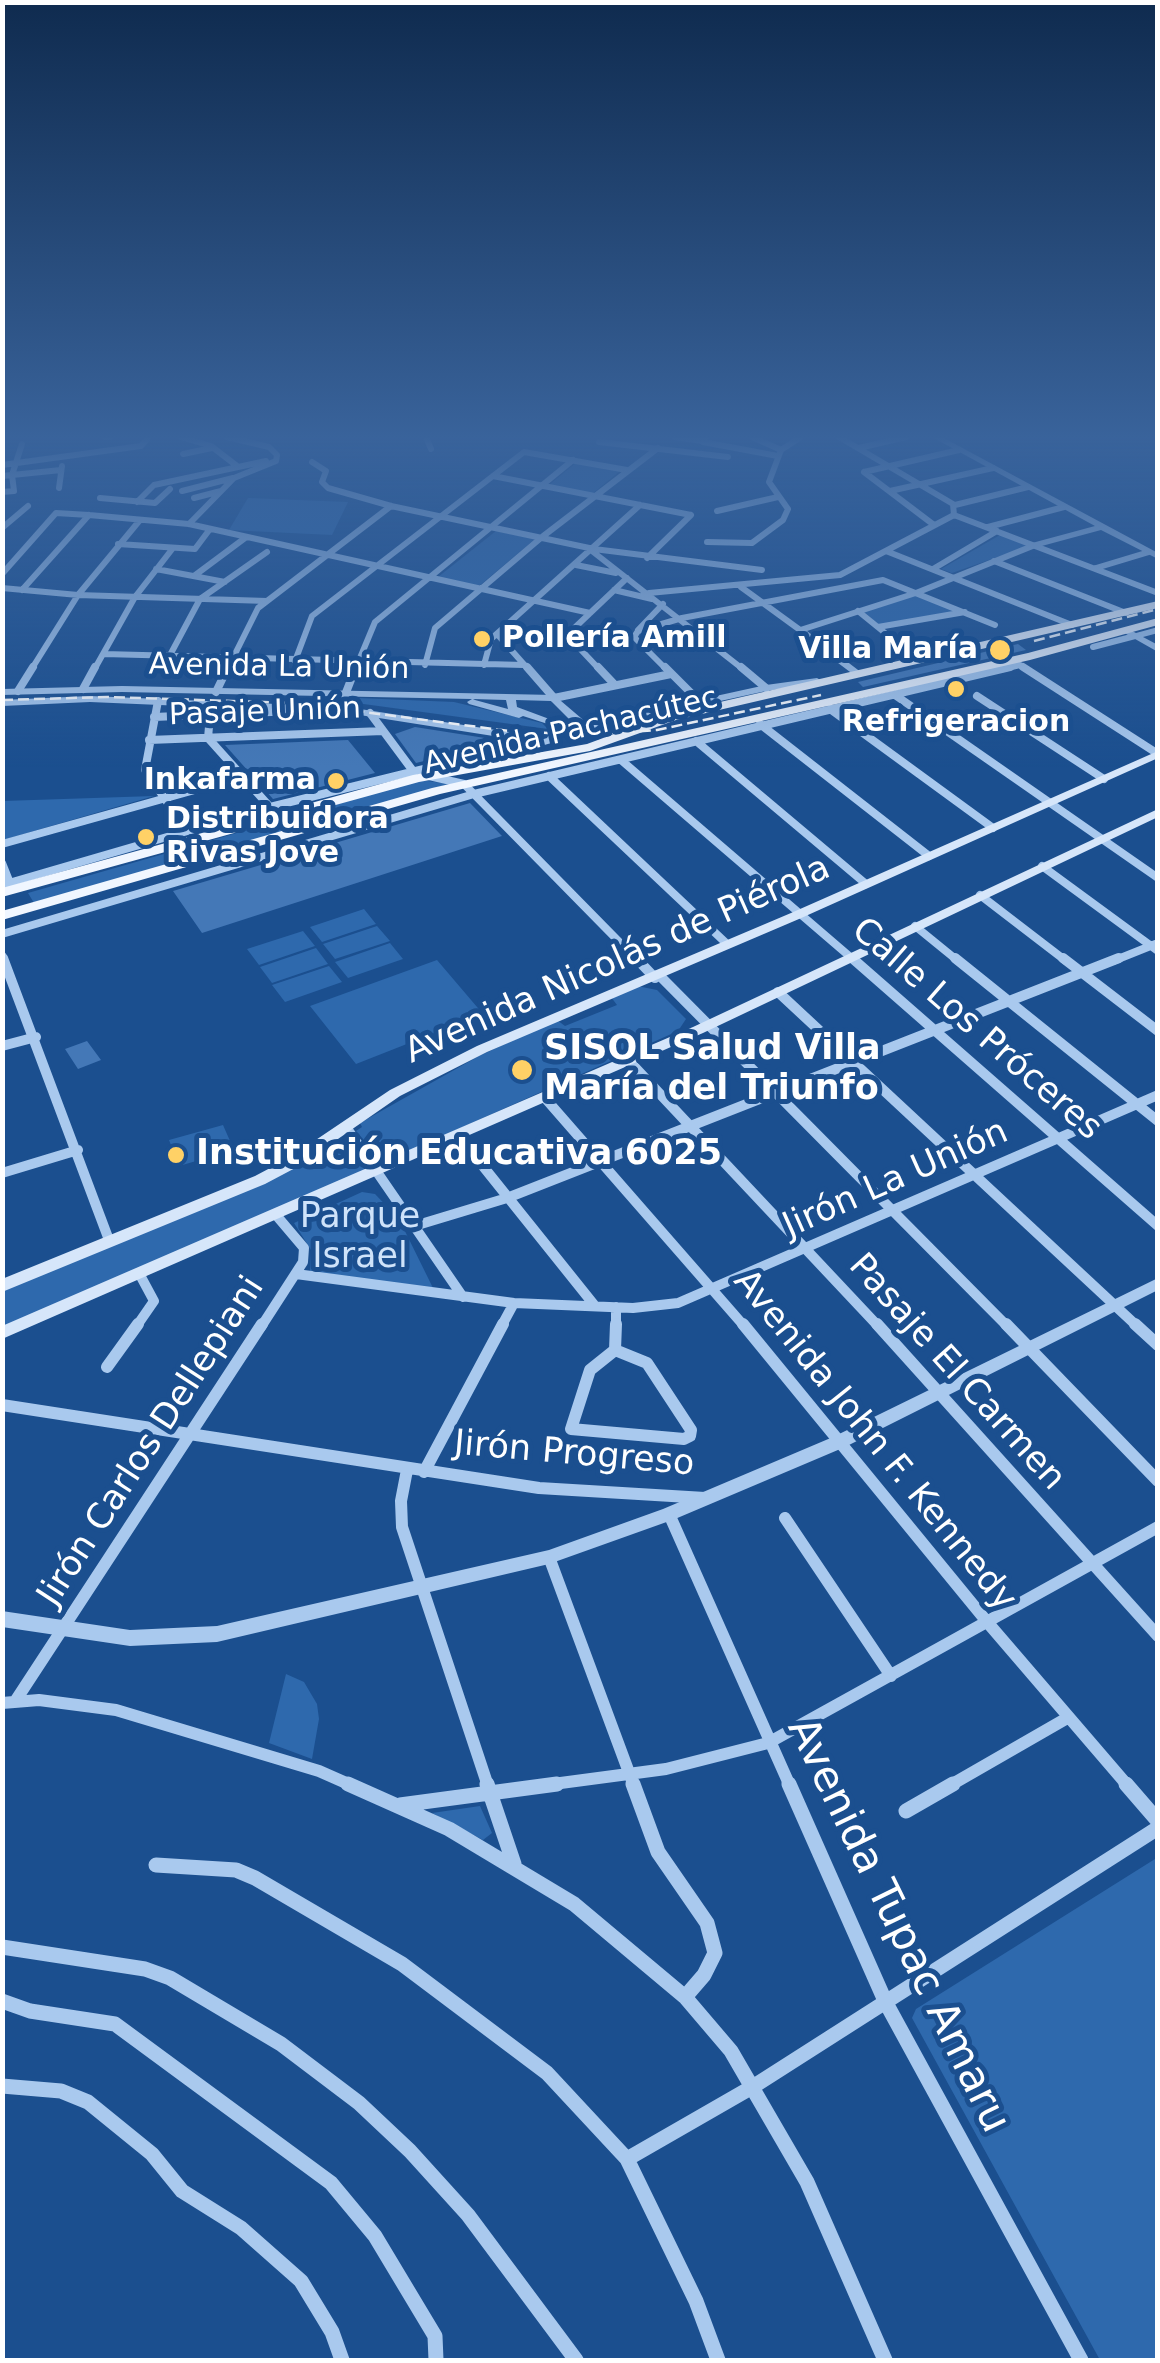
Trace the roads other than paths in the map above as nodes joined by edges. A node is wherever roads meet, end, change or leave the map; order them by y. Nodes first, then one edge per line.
1 (28, 547) edge
2 (60, 547) edge
3 (115, 547) edge
4 (163, 547) edge
5 (197, 547) edge
6 (233, 547) edge
7 (296, 547) edge
8 (338, 547) edge
9 (399, 547) edge
10 (465, 547) edge
11 (530, 547) edge
12 (582, 547) edge
13 (596, 547) edge
14 (658, 547) edge
15 (893, 547) edge
16 (970, 547) edge
17 (1032, 547) edge
18 (1039, 547) edge
19 (173, 548) junction
20 (593, 550) junction
21 (886, 551) junction
22 (267, 552) dead end
23 (1153, 554) edge
24 (326, 557) junction
25 (647, 558) junction
26 (2, 561) edge
27 (994, 561) junction
28 (14, 563) junction
29 (576, 565) junction
30 (375, 566) junction
31 (156, 568) junction
32 (1095, 568) junction
33 (933, 569) junction
34 (762, 570) dead end
35 (2, 574) edge
36 (194, 576) junction
37 (625, 576) junction
38 (951, 576) junction
39 (427, 578) junction
40 (226, 582) junction
41 (740, 586) junction
42 (2, 588) edge
43 (479, 589) junction
44 (22, 590) junction
45 (614, 590) junction
46 (916, 592) junction
47 (1158, 592) edge
48 (648, 593) junction
49 (78, 594) junction
50 (135, 597) junction
51 (200, 599) junction
52 (267, 601) junction
53 (534, 601) junction
54 (660, 602) junction
55 (762, 602) junction
56 (1158, 604) edge
57 (858, 611) junction
58 (966, 612) junction
59 (590, 613) junction
60 (1126, 613) junction
61 (682, 618) junction
62 (1158, 621) edge
63 (1072, 624) junction
64 (995, 625) dead end
65 (878, 627) junction
66 (638, 630) junction
67 (800, 630) junction
68 (1158, 630) edge
69 (1130, 633) junction
70 (497, 634) junction
71 (1093, 647) dead end
72 (1158, 649) edge
73 (104, 654) junction
74 (168, 657) junction
75 (232, 659) junction
76 (918, 659) junction
77 (295, 662) junction
78 (1016, 662) junction
79 (357, 663) junction
80 (425, 665) junction
81 (484, 665) junction
82 (524, 665) junction
83 (857, 673) junction
84 (671, 674) junction
85 (828, 680) junction
86 (615, 686) junction
87 (766, 688) junction
88 (83, 689) junction
89 (18, 691) junction
90 (2, 692) edge
91 (216, 692) junction
92 (345, 695) junction
93 (896, 695) junction
94 (977, 696) dead end
95 (510, 697) junction
96 (554, 698) junction
97 (477, 700) junction
98 (158, 701) junction
99 (2, 703) edge
100 (701, 703) junction
101 (830, 709) junction
102 (334, 710) junction
103 (370, 714) junction
104 (210, 715) junction
105 (154, 717) junction
106 (757, 722) junction
107 (383, 731) junction
108 (208, 738) junction
109 (149, 740) junction
110 (696, 741) junction
111 (524, 744) junction
112 (1158, 754) edge
113 (621, 760) junction
114 (411, 771) junction
115 (428, 776) junction
116 (549, 776) junction
117 (242, 777) junction
118 (1104, 779) junction
119 (336, 790) junction
120 (469, 790) junction
121 (163, 800) junction
122 (324, 804) junction
123 (1048, 804) junction
124 (270, 808) junction
125 (1157, 813) edge
126 (206, 826) junction
127 (238, 828) junction
128 (993, 828) junction
129 (187, 831) junction
130 (1100, 838) junction
131 (2, 844) edge
132 (929, 856) junction
133 (2, 864) edge
134 (1042, 866) junction
135 (165, 877) junction
136 (1158, 878) edge
137 (866, 884) junction
138 (5, 887) edge
139 (980, 895) junction
140 (5, 911) edge
141 (801, 914) junction
142 (916, 926) junction
143 (2, 934) edge
144 (727, 944) junction
145 (1155, 946) edge
146 (2, 956) edge
147 (850, 958) junction
148 (1080, 973) junction
149 (653, 974) junction
150 (778, 992) junction
151 (1008, 1001) junction
152 (707, 1026) junction
153 (934, 1030) junction
154 (1158, 1031) edge
155 (36, 1036) junction
156 (2, 1046) edge
157 (628, 1061) junction
158 (854, 1062) junction
159 (773, 1094) junction
160 (1158, 1095) edge
161 (545, 1098) junction
162 (1136, 1104) junction
163 (1158, 1121) edge
164 (346, 1127) junction
165 (688, 1127) junction
166 (458, 1135) junction
167 (1060, 1137) junction
168 (78, 1150) junction
169 (598, 1162) junction
170 (376, 1172) junction
171 (2, 1173) edge
172 (977, 1174) junction
173 (507, 1198) junction
174 (894, 1209) junction
175 (276, 1215) junction
176 (1158, 1226) edge
177 (411, 1227) junction
178 (109, 1240) junction
179 (808, 1248) junction
180 (296, 1274) junction
181 (140, 1275) junction
182 (1158, 1284) edge
183 (2, 1286) edge
184 (714, 1289) junction
185 (463, 1298) junction
186 (514, 1302) junction
187 (1114, 1305) junction
188 (595, 1306) junction
189 (616, 1307) junction
190 (4, 1334) edge
191 (1158, 1345) edge
192 (1028, 1348) junction
193 (615, 1350) junction
194 (107, 1367) dead end
195 (936, 1394) junction
196 (2, 1406) edge
197 (188, 1436) junction
198 (838, 1442) junction
199 (407, 1470) junction
200 (424, 1472) junction
201 (1158, 1482) edge
202 (706, 1498) junction
203 (669, 1514) junction
204 (785, 1518) dead end
205 (1158, 1527) edge
206 (549, 1556) junction
207 (1091, 1564) junction
208 (421, 1587) junction
209 (2, 1619) edge
210 (988, 1623) junction
211 (62, 1630) junction
212 (1158, 1636) edge
213 (891, 1676) junction
214 (9, 1702) edge
215 (1069, 1717) junction
216 (768, 1743) junction
217 (631, 1774) junction
218 (491, 1793) junction
219 (400, 1806) junction
220 (906, 1811) dead end
221 (1158, 1825) edge
222 (156, 1864) dead end
223 (514, 1865) junction
224 (2, 1947) edge
225 (685, 1997) junction
226 (2, 2001) edge
227 (886, 2003) junction
228 (2, 2086) edge
229 (754, 2086) junction
230 (627, 2160) junction
231 (342, 2360) edge
232 (436, 2360) edge
233 (576, 2360) edge
234 (718, 2360) edge
235 (885, 2360) edge
236 (1080, 2360) edge

1 - 28 street
2 - 44 street
3 - 49 street
4 - 19 street
5 - 19 street
6 - 36 street
7 - 24 street
8 - 24 street
9 - 30 street
10 - 39 street
11 - 43 street
12 - 20 street
13 - 20 street
14 - 25 street
15 - 21 street
16 - 33 street
17 - 27 street
18 - 32 street
19 - 31 street
20 - 25 street
20 - 29 street
20 - 37 street
21 - 33 street
21 - 41 street
22 - 40 street
23 - 32 street
24 - 30 street
24 - 52 street
25 - 34 street
26 - 28 street
27 - 38 street
27 - 60 street
28 - 35 street
29 - 37 street
29 - 53 street
30 - 39 street
30 - 77 street
31 - 36 street
31 - 50 street
32 - 47 street
33 - 38 street
36 - 40 street
37 - 45 street
37 - 48 street
38 - 46 street
38 - 63 street
39 - 43 street
39 - 79 street
40 - 51 street
41 - 48 street
41 - 55 street
42 - 44 street
43 - 53 street
43 - 80 street
44 - 49 street
45 - 54 street
45 - 59 street
46 - 55 street
46 - 57 street
46 - 58 street
48 - 54 street
49 - 50 street
49 - 89 street
50 - 51 street
50 - 73 street
51 - 52 street
51 - 74 street
52 - 75 street
53 - 59 street
53 - 70 street
54 - 61 street
54 - 66 street
55 - 61 street
55 - 67 street
56 - 60 main road, Avenida Pachacútec
57 - 65 street
57 - 67 street
58 - 64 street
58 - 65 street
59 - 86 street
60 - 63 main road, Avenida Pachacútec
61 - 66 street
61 - 87 street
62 - 69 main road, Avenida Pachacútec
63 - 76 main road, Avenida Pachacútec
65 - 76 street
66 - 84 street
67 - 83 street
68 - 69 street, Avenida Pachacútec
69 - 71 street, Avenida Pachacútec
69 - 72 street
69 - 78 main road, Avenida Pachacútec
70 - 81 street
70 - 82 street
73 - 74 street
73 - 88 street
74 - 75 street
75 - 77 street
75 - 91 street
76 - 83 main road, Avenida Pachacútec
77 - 79 street
78 - 93 street, Avenida Pachacútec
78 - 106 main road, Avenida Pachacútec
78 - 112 street
79 - 80 street
79 - 92 street
80 - 81 street
81 - 82 street
82 - 96 street
83 - 85 main road, Avenida Pachacútec
84 - 86 street
84 - 100 street
85 - 87 street, Avenida Pachacútec
85 - 115 main road, Avenida Pachacútec
86 - 96 street
87 - 100 street, Avenida Pachacútec
88 - 89 street, Avenida La Unión
88 - 91 street, Avenida La Unión
89 - 90 street, Avenida La Unión
91 - 92 street, Avenida La Unión
92 - 97 street, Avenida La Unión
93 - 101 street, Avenida Pachacútec
93 - 123 street
94 - 118 street
95 - 96 street
95 - 97 street
95 - 111 street
96 - 100 street, Avenida Pachacútec
97 - 111 street
98 - 99 street, Avenida La Unión
98 - 102 street, Avenida La Unión
98 - 105 street
101 - 106 street, Avenida Pachacútec
101 - 128 street
102 - 103 street, Avenida La Unión
102 - 104 street
103 - 107 street
103 - 111 street, Avenida La Unión
104 - 105 street
104 - 108 street
105 - 109 street
106 - 110 street, Avenida Pachacútec
106 - 120 main road, Avenida Pachacútec
106 - 132 street
107 - 108 street, Pasaje Unión
107 - 114 street
108 - 109 street, Pasaje Unión
108 - 117 street
109 - 121 street
110 - 113 street, Avenida Pachacútec
110 - 137 street
111 - 114 street, Avenida Pachacútec
112 - 118 main road, Avenida Nicolás de Piérola
113 - 116 street, Avenida Pachacútec
113 - 141 street, Calle Los Próceres
114 - 115 street
114 - 119 street, Avenida Pachacútec
115 - 120 street
115 - 122 main road, Avenida Pachacútec
116 - 120 street, Avenida Pachacútec
116 - 144 street
117 - 121 street
117 - 124 street
118 - 123 main road, Avenida Nicolás de Piérola
119 - 122 main road
119 - 124 street, Avenida Pachacútec
120 - 135 main road, Avenida Pachacútec
120 - 149 street
121 - 129 street
121 - 131 street
122 - 127 main road, Avenida Pachacútec
123 - 128 main road, Avenida Nicolás de Piérola
123 - 130 street
124 - 126 street, Avenida Pachacútec
125 - 130 main road
126 - 127 main road
126 - 129 street, Avenida Pachacútec
127 - 138 main road, Avenida Pachacútec
128 - 132 main road, Avenida Nicolás de Piérola
129 - 138 street, Avenida Pachacútec
130 - 134 main road
130 - 136 street
132 - 137 main road, Avenida Nicolás de Piérola
133 - 138 street
134 - 139 main road
134 - 145 street
135 - 140 main road, Avenida Pachacútec
135 - 143 street, Avenida Pachacútec
137 - 141 main road, Avenida Nicolás de Piérola
139 - 142 main road
139 - 148 street
141 - 144 main road, Avenida Nicolás de Piérola
141 - 147 street, Calle Los Próceres
142 - 147 main road
142 - 151 street
144 - 149 main road, Avenida Nicolás de Piérola
145 - 148 street
146 - 155 street
147 - 150 main road
147 - 153 street, Calle Los Próceres
148 - 151 street
148 - 154 street
149 - 152 street
149 - 164 main road, Avenida Nicolás de Piérola
150 - 152 main road
150 - 158 street
151 - 153 street
151 - 162 street
152 - 157 main road
152 - 159 street
153 - 158 street
153 - 167 street, Calle Los Próceres
155 - 156 street
155 - 168 street
157 - 161 main road
157 - 165 street, Pasaje El Carmen
158 - 159 street
158 - 172 street
159 - 165 street
159 - 174 street
160 - 162 street, Jirón La Unión
161 - 166 main road
161 - 169 street, Avenida John F. Kennedy
162 - 163 street
162 - 167 street, Jirón La Unión
164 - 170 street
164 - 178 main road, Avenida Nicolás de Piérola
165 - 169 street
165 - 179 street, Pasaje El Carmen
166 - 170 main road
166 - 173 street
167 - 172 street, Jirón La Unión
167 - 176 street, Calle Los Próceres
168 - 171 street
168 - 178 street
169 - 173 street
169 - 184 street, Avenida John F. Kennedy
170 - 175 main road
170 - 177 street
172 - 174 street, Jirón La Unión
172 - 187 street
173 - 177 street
173 - 188 street
174 - 179 street, Jirón La Unión
174 - 192 street
175 - 180 street, Jirón Carlos Dellepiani
175 - 181 main road
177 - 185 street
178 - 183 main road, Avenida Nicolás de Piérola
179 - 184 street, Jirón La Unión
179 - 195 street, Pasaje El Carmen
180 - 185 street, Jirón La Unión
180 - 197 street, Jirón Carlos Dellepiani
181 - 190 main road
181 - 194 street
182 - 187 street, Jirón Progreso
184 - 189 street, Jirón La Unión
184 - 198 street, Avenida John F. Kennedy
185 - 186 street, Jirón La Unión
186 - 188 street, Jirón La Unión
186 - 200 street
187 - 191 street
187 - 192 street, Jirón Progreso
188 - 189 street, Jirón La Unión
189 - 193 street
192 - 195 street, Jirón Progreso
192 - 201 street
193 - 193 street
195 - 198 street, Jirón Progreso
195 - 207 street, Pasaje El Carmen
196 - 197 street, Jirón Progreso
197 - 199 street, Jirón Progreso
197 - 211 street, Jirón Carlos Dellepiani
198 - 202 street, Jirón Progreso
198 - 210 street, Avenida John F. Kennedy
199 - 200 street, Jirón Progreso
199 - 208 street
200 - 202 street, Jirón Progreso
202 - 203 street
203 - 206 street
203 - 216 street, Avenida Tupac Amaru
204 - 213 street
205 - 207 street
206 - 208 street
206 - 217 street
207 - 210 street
207 - 212 street, Pasaje El Carmen
208 - 211 street
208 - 218 street
209 - 211 street
210 - 213 street
210 - 215 street, Avenida John F. Kennedy
211 - 214 street, Jirón Carlos Dellepiani
213 - 216 street
214 - 219 street
215 - 220 street
215 - 221 street, Avenida John F. Kennedy
216 - 217 street
216 - 227 street, Avenida Tupac Amaru
217 - 218 street
217 - 225 street
218 - 219 street
218 - 223 street
219 - 223 street
221 - 227 street
222 - 230 street
223 - 225 street
224 - 233 street
225 - 229 street
226 - 232 street
227 - 229 street
227 - 236 street, Avenida Tupac Amaru
228 - 231 street
229 - 230 street
229 - 235 street
230 - 234 street

